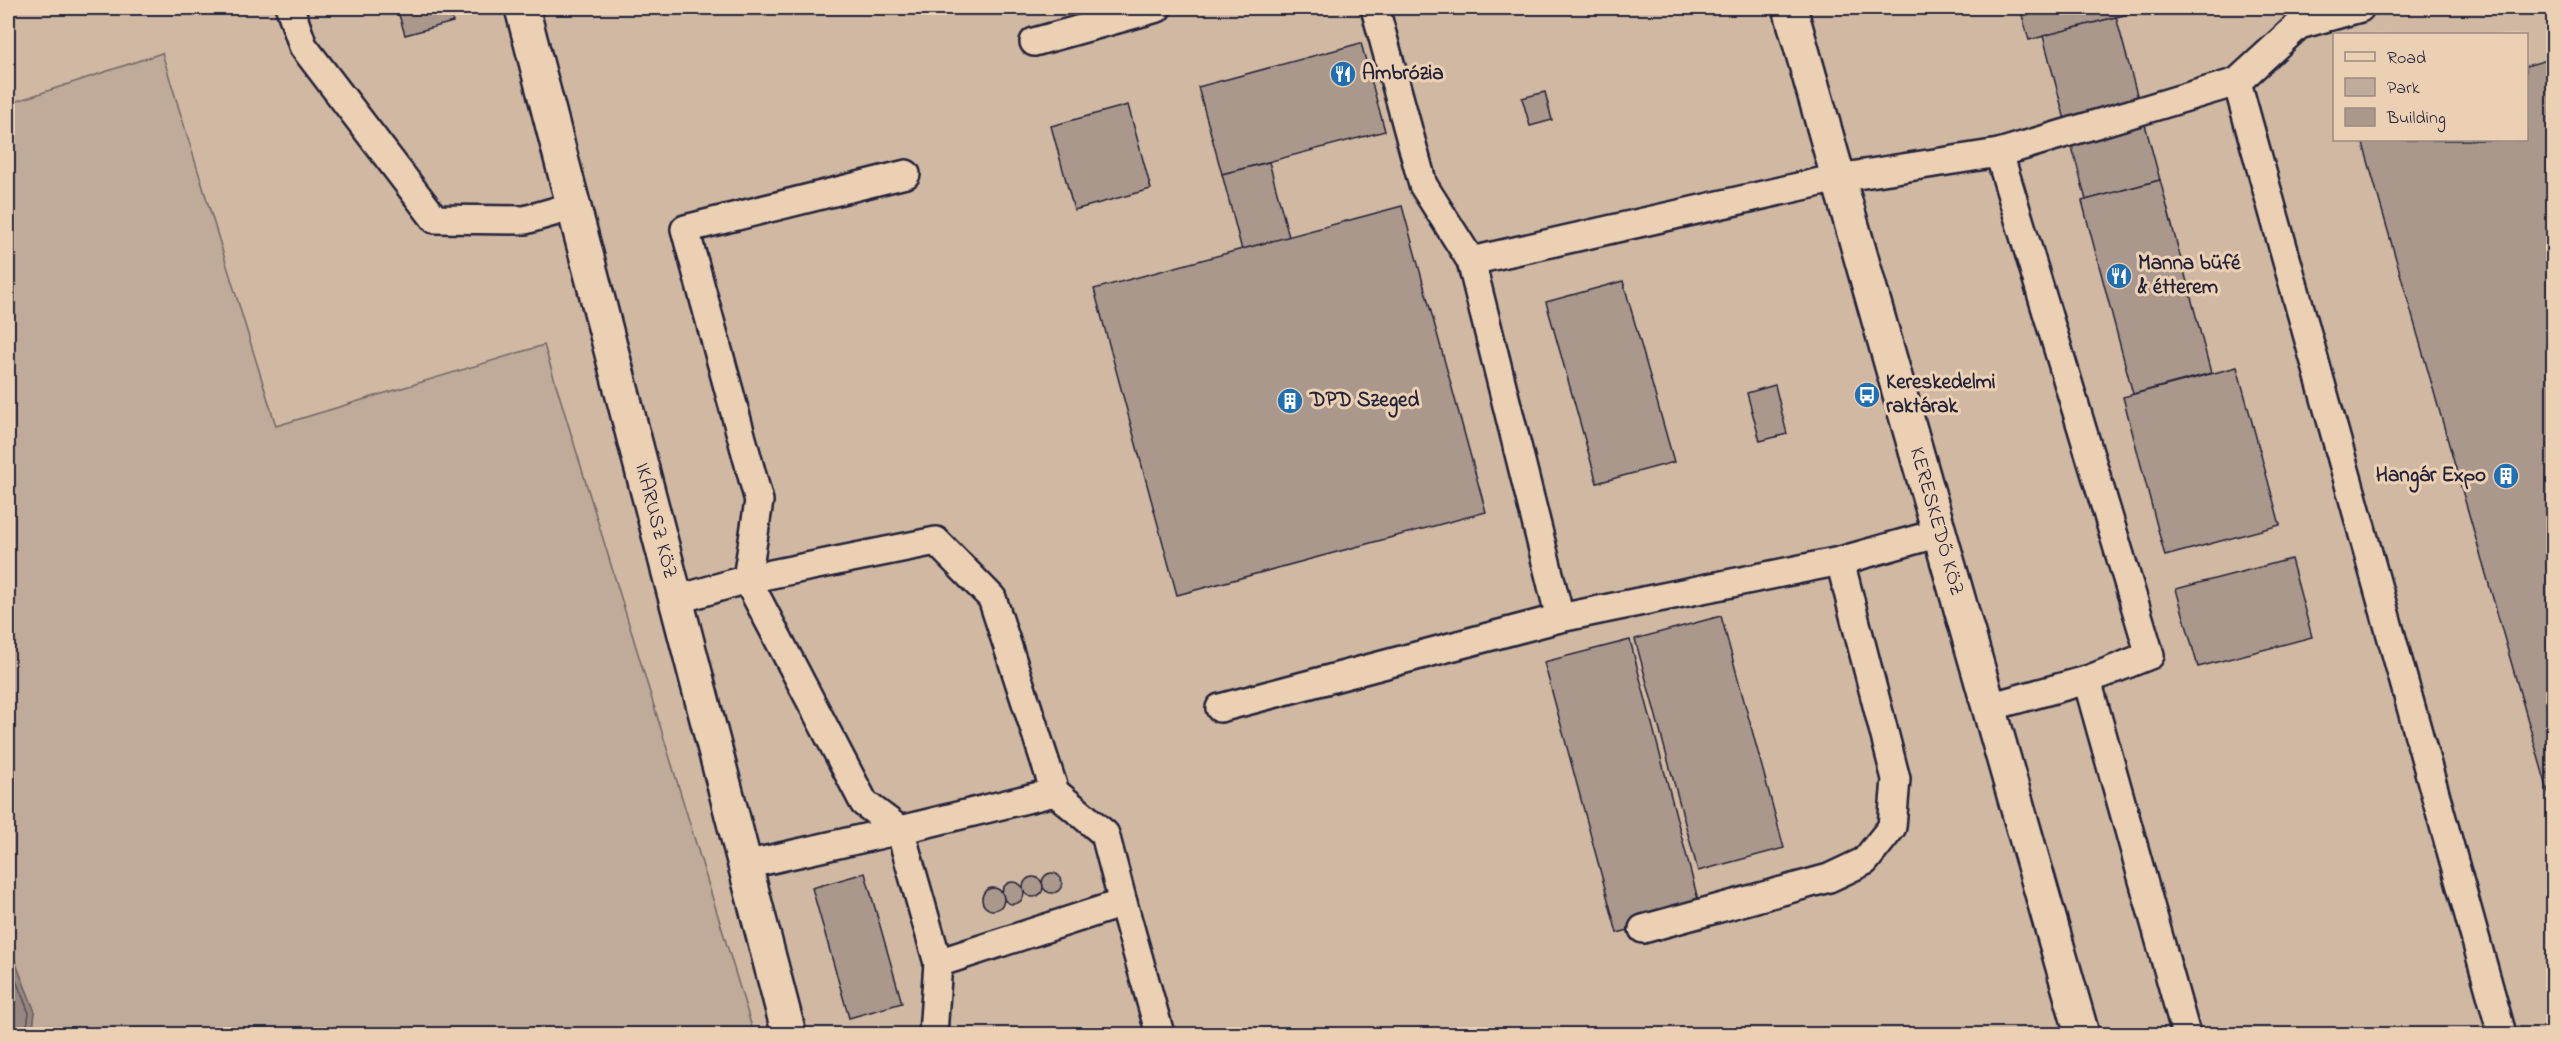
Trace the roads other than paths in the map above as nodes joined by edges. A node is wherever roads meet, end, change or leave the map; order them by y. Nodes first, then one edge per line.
1 (290, 8) edge
2 (522, 8) edge
3 (1157, 8) edge
4 (1375, 8) edge
5 (1790, 8) edge
6 (2360, 8) edge
7 (1034, 42) dead end
8 (2237, 82) junction
9 (1999, 153) junction
10 (906, 174) dead end
11 (1838, 178) junction
12 (574, 206) junction
13 (1471, 261) junction
14 (1939, 533) junction
15 (1839, 561) junction
16 (747, 579) junction
17 (676, 600) junction
18 (1560, 618) junction
19 (2087, 680) junction
20 (1989, 706) junction
21 (1220, 708) dead end
22 (1055, 792) junction
23 (900, 830) junction
24 (745, 865) junction
25 (1123, 903) junction
26 (1643, 929) dead end
27 (938, 963) junction
28 (789, 1035) edge
29 (933, 1035) edge
30 (1160, 1035) edge
31 (2082, 1035) edge
32 (2186, 1035) edge
33 (2502, 1035) edge

1 - 12 lane
2 - 12 street, IKARUSZ KÖZ
3 - 7 lane
4 - 13 lane
5 - 11 street, KERESKEDŐ KÖZ
6 - 8 lane
8 - 9 lane
8 - 33 lane
9 - 11 lane
9 - 19 lane
10 - 16 lane
11 - 13 lane
11 - 14 street, KERESKEDŐ KÖZ
12 - 17 street, IKARUSZ KÖZ
13 - 18 lane
14 - 15 lane
14 - 20 street, KERESKEDŐ KÖZ
15 - 18 lane
15 - 26 lane
16 - 17 lane
16 - 22 lane
16 - 23 lane
17 - 24 street, IKARUSZ KÖZ
18 - 21 lane
19 - 20 lane
19 - 32 lane
20 - 31 street, KERESKEDŐ KÖZ
22 - 23 lane
22 - 25 lane
23 - 24 lane
23 - 27 lane
24 - 28 street, IKARUSZ KÖZ
25 - 27 lane
25 - 30 lane
27 - 29 lane

